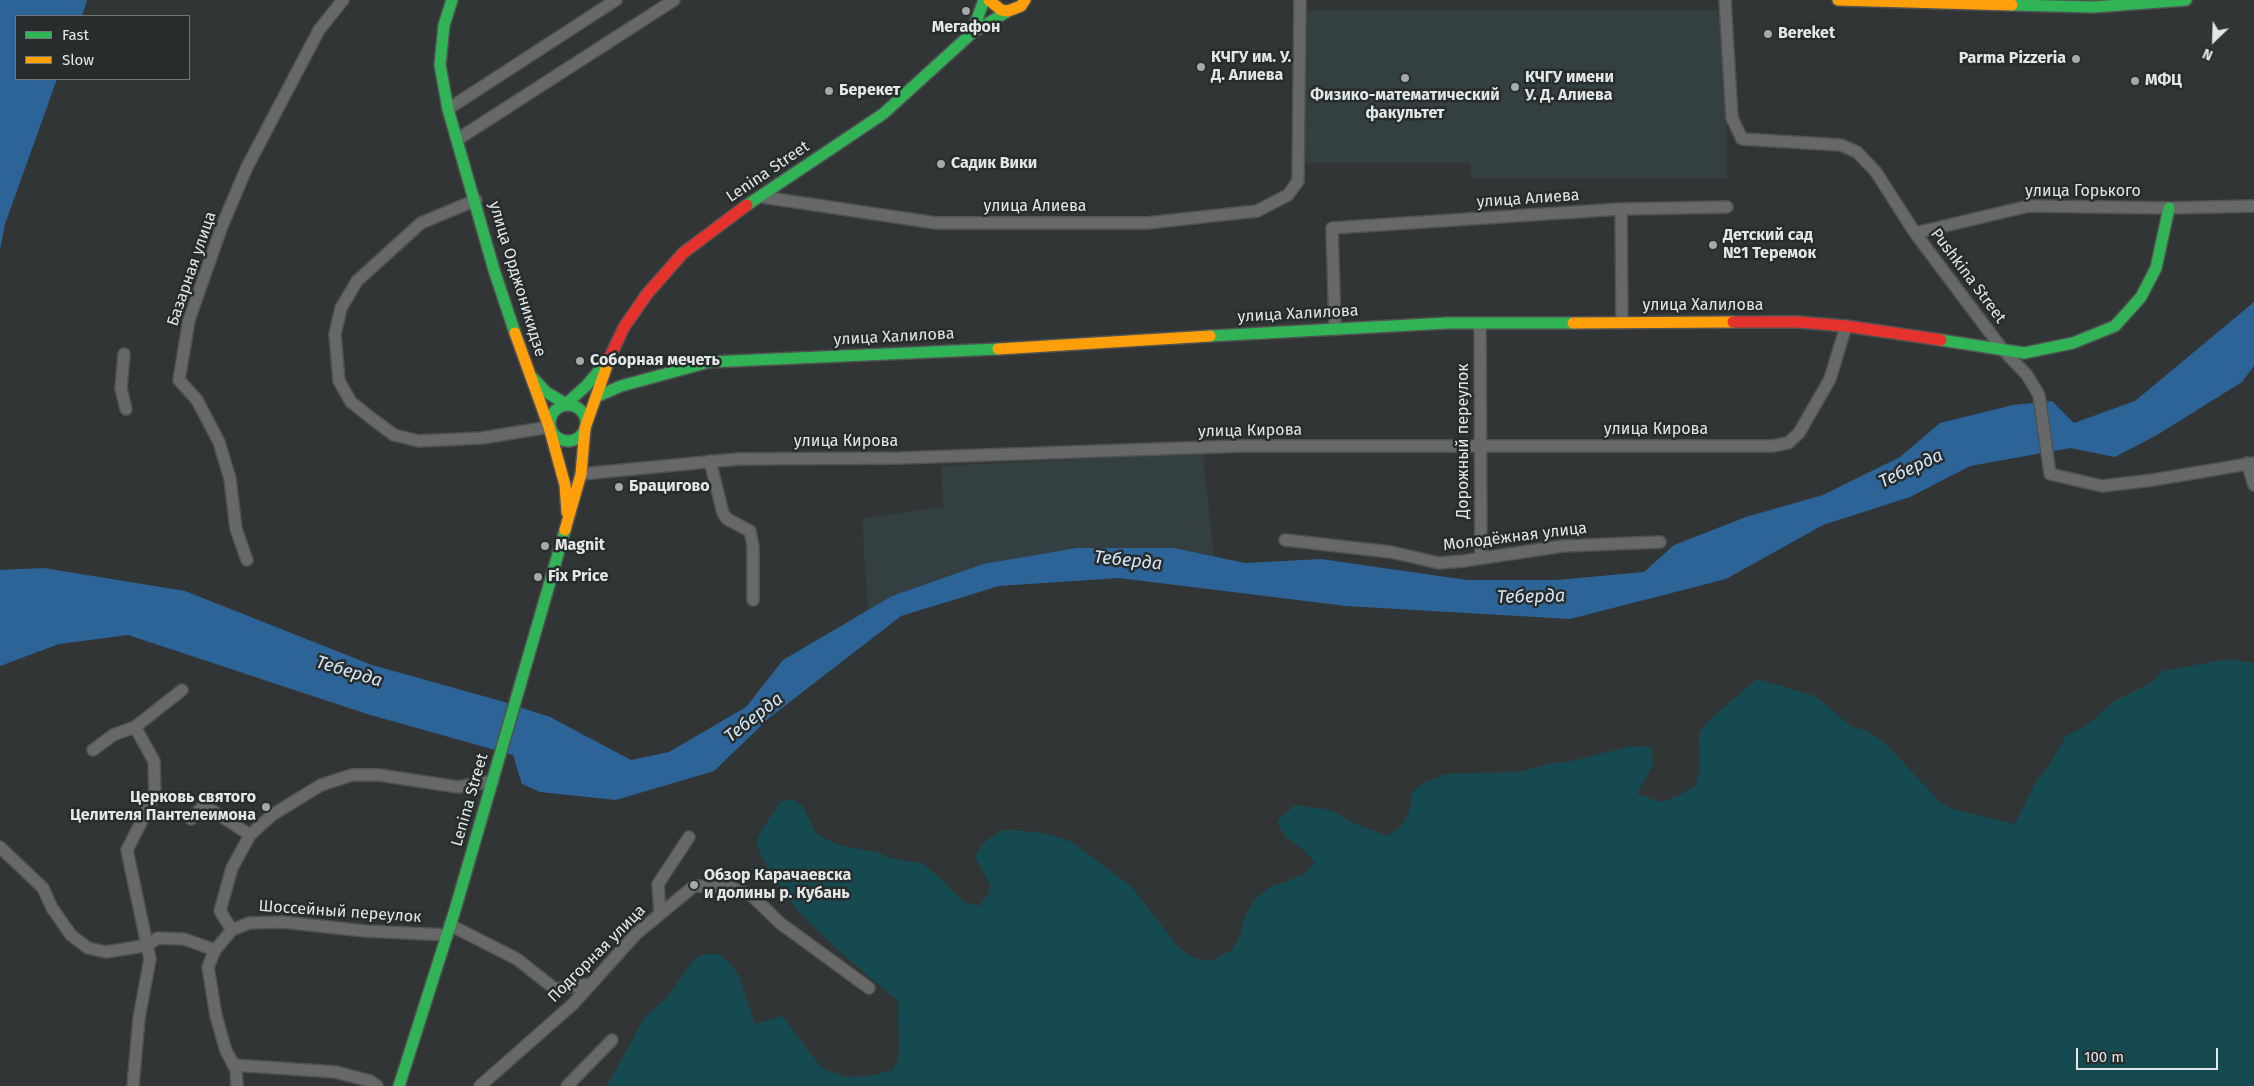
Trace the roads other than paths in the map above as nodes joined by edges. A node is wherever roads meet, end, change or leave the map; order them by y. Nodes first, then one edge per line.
1 (343, 0) edge
2 (452, 0) edge
3 (616, 0) edge
4 (674, 0) edge
5 (984, 0) edge
6 (988, 0) edge
7 (1038, 0) edge
8 (1300, 0) edge
9 (1725, 0) edge
10 (1838, 0) edge
11 (1878, 0) edge
12 (2186, 0) edge
13 (1023, 3) edge
14 (1008, 11) junction
15 (972, 33) junction
16 (448, 109) junction
17 (458, 139) junction
18 (762, 196) junction
19 (476, 200) junction
20 (2254, 206) edge
21 (1726, 207) dead end
22 (2169, 208) junction
23 (1621, 209) junction
24 (1915, 233) junction
25 (1622, 323) junction
26 (1480, 324) junction
27 (1846, 326) junction
28 (1335, 328) junction
29 (2003, 350) junction
30 (124, 354) dead end
31 (608, 360) junction
32 (528, 373) junction
33 (598, 396) junction
34 (566, 404) junction
35 (126, 409) dead end
36 (549, 427) junction
37 (585, 428) junction
38 (1480, 445) junction
39 (710, 461) junction
40 (2250, 463) edge
41 (581, 474) junction
42 (2254, 485) edge
43 (568, 521) junction
44 (1285, 540) dead end
45 (1660, 542) dead end
46 (1481, 557) junction
47 (247, 560) dead end
48 (753, 600) dead end
49 (182, 690) dead end
50 (135, 726) junction
51 (93, 750) dead end
52 (493, 781) junction
53 (191, 819) dead end
54 (250, 835) junction
55 (689, 837) dead end
56 (0, 848) edge
57 (660, 914) junction
58 (232, 930) junction
59 (449, 930) junction
60 (146, 945) junction
61 (215, 950) junction
62 (591, 984) junction
63 (869, 988) dead end
64 (612, 1040) dead end
65 (233, 1065) junction
66 (133, 1086) edge
67 (237, 1086) edge
68 (377, 1086) edge
69 (399, 1086) edge
70 (480, 1086) edge
71 (567, 1086) edge

1 - 47 street, Базарная улица
2 - 16 street, улица Орджоникидзе
3 - 16 street
4 - 17 street
5 - 15 street, Lenina Street
6 - 14 street
7 - 13 street
8 - 18 street, улица Алиева
9 - 24 street, Pushkina Street
10 - 11 street
11 - 12 street
13 - 14 street, Lenina Street
14 - 15 street, Lenina Street
15 - 18 street, Lenina Street
16 - 17 street, улица Орджоникидзе
17 - 19 street, улица Орджоникидзе
18 - 31 street, Lenina Street
19 - 32 street, улица Орджоникидзе
19 - 36 street
20 - 22 street, улица Горького
21 - 23 street, улица Алиева
22 - 24 street, улица Горького
22 - 29 street, улица Халилова
23 - 25 street
23 - 28 street, улица Алиева
24 - 29 street, Pushkina Street
25 - 26 street, улица Халилова
25 - 27 street, улица Халилова
26 - 28 street, улица Халилова
26 - 38 street, Дорожный переулок
27 - 29 street, улица Халилова
27 - 38 street, улица Кирова
28 - 33 street, улица Халилова
29 - 40 street, Pushkina Street
30 - 35 street
31 - 33 street, Lenina Street
31 - 34 street, Lenina Street
32 - 34 street
32 - 36 street, улица Орджоникидзе
33 - 37 street, Lenina Street
34 - 36 street
34 - 37 street
36 - 37 street
36 - 43 street, Lenina Street
37 - 41 street, Lenina Street
38 - 39 street, улица Кирова
38 - 46 street, Дорожный переулок
39 - 41 street, улица Кирова
39 - 48 street
40 - 42 street
41 - 43 street, Lenina Street
43 - 52 street, Lenina Street
44 - 46 street, Молодёжная улица
45 - 46 street, Молодёжная улица
49 - 50 street
50 - 51 street
50 - 60 street
52 - 54 street
52 - 59 street, Lenina Street
53 - 54 street
54 - 58 street
55 - 57 street
56 - 60 street
57 - 62 street, Подгорная улица
57 - 63 street, Подгорная улица
58 - 59 street, Шоссейный переулок
58 - 61 street
59 - 62 street, Шоссейный переулок
59 - 69 street, Lenina Street
60 - 61 street
60 - 66 street
61 - 65 street
62 - 70 street, Подгорная улица
64 - 71 street
65 - 67 street
65 - 68 street

